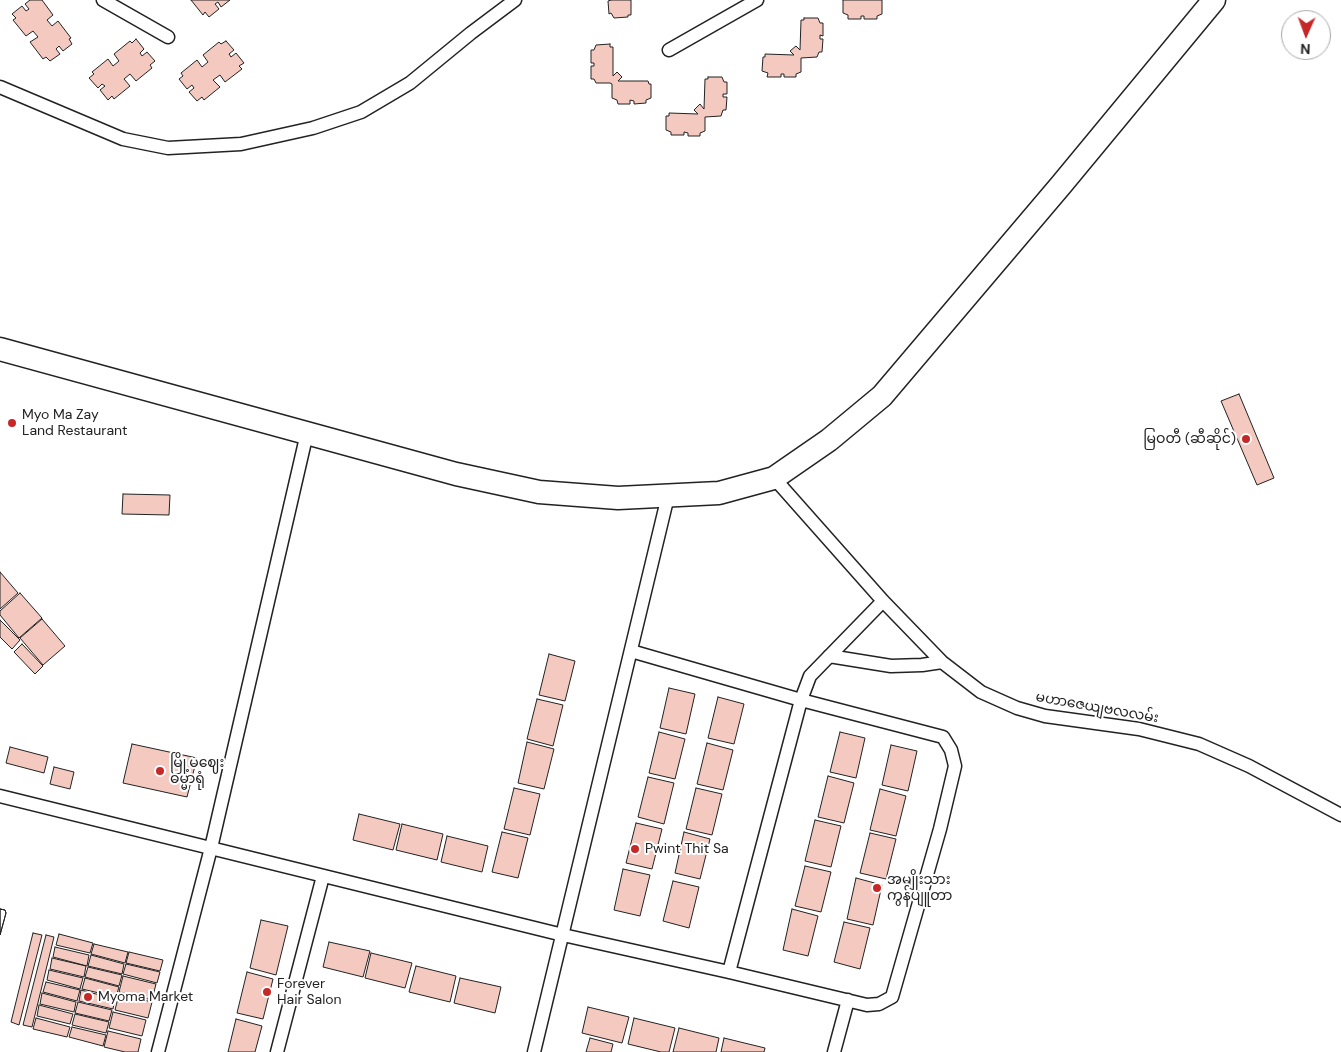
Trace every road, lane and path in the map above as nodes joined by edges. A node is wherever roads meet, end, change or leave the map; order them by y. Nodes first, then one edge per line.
1 (103, 0) edge
2 (515, 0) edge
3 (757, 0) edge
4 (1214, 0) edge
5 (168, 37) dead end
6 (668, 50) dead end
7 (0, 87) edge
8 (0, 349) edge
9 (307, 433) junction
10 (774, 478) junction
11 (668, 496) junction
12 (883, 601) junction
13 (631, 651) junction
14 (829, 656) junction
15 (942, 662) junction
16 (801, 700) junction
17 (0, 796) edge
18 (1341, 815) edge
19 (211, 848) junction
20 (323, 876) junction
21 (562, 935) junction
22 (729, 972) junction
23 (848, 1000) junction
24 (158, 1052) edge
25 (277, 1052) edge
26 (534, 1052) edge
27 (834, 1052) edge

1 - 5 street
2 - 7 street
3 - 6 street
4 - 10 highway
8 - 9 highway
9 - 11 highway
9 - 19 street
10 - 11 highway
10 - 12 street, မဟာဇေယျဗလလမ်း
11 - 13 street
12 - 14 street
12 - 15 street, မဟာဇေယျဗလလမ်း
13 - 16 street
13 - 21 street
14 - 15 street
14 - 16 street
15 - 18 street, မဟာဇေယျဗလလမ်း
16 - 22 street
16 - 23 street
17 - 19 street
19 - 20 street
19 - 24 street
20 - 21 street
20 - 25 street
21 - 22 street
21 - 26 street
22 - 23 street
23 - 27 street

